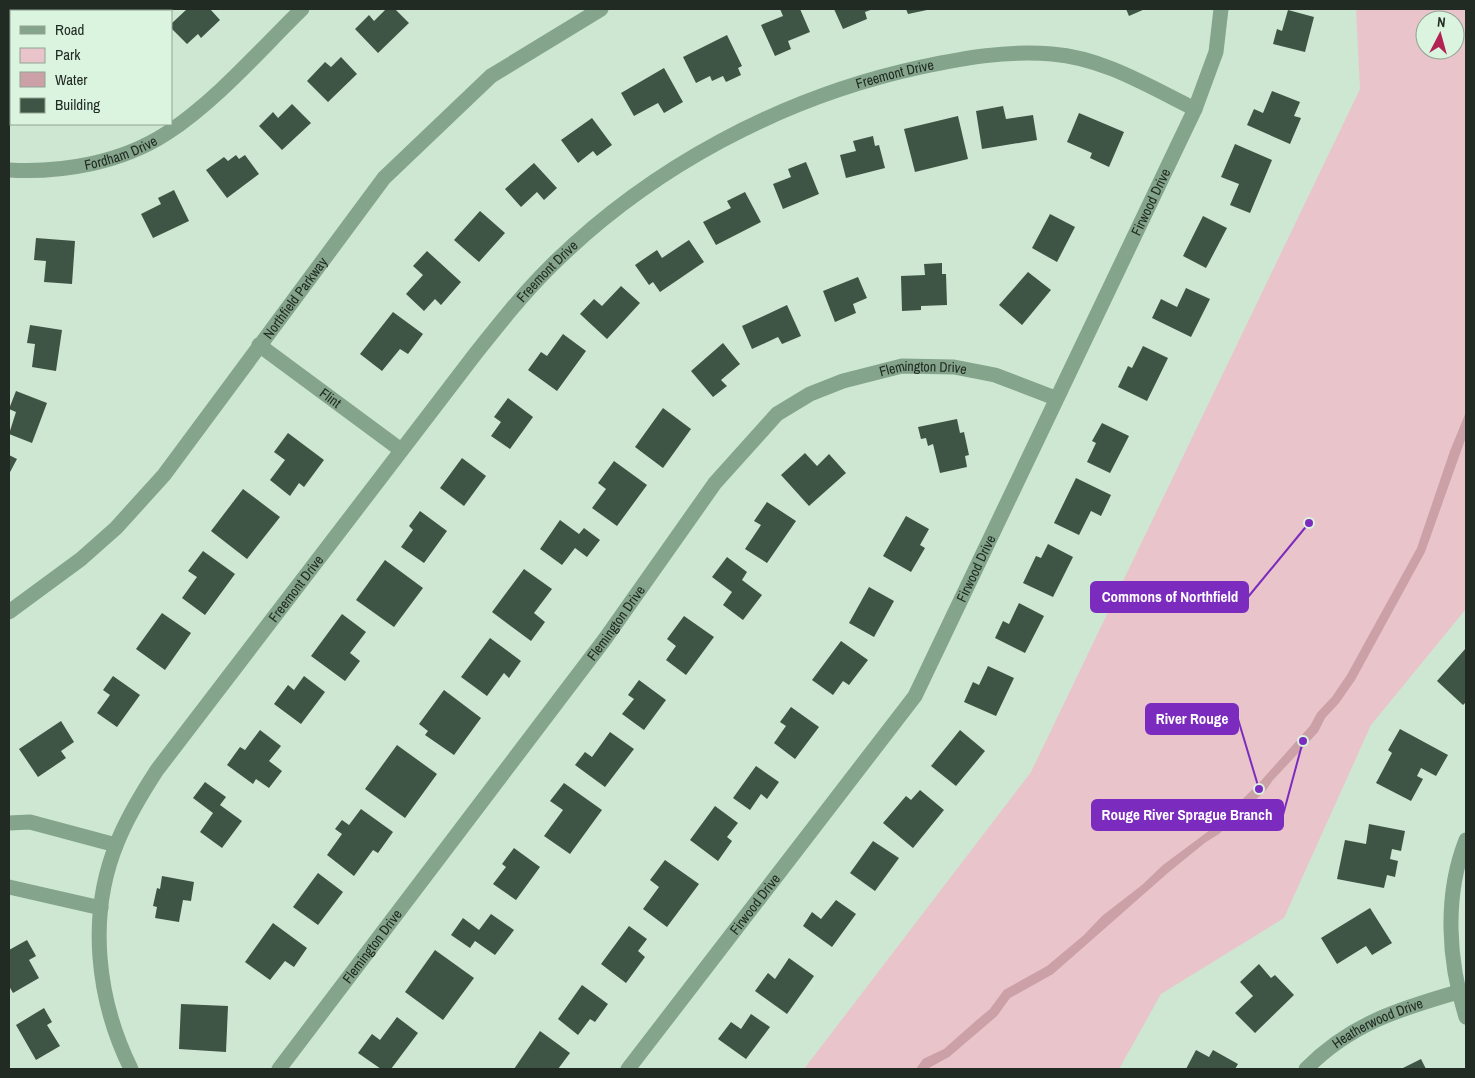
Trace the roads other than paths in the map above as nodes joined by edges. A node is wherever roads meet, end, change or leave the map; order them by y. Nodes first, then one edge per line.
1 (302, 9) edge
2 (601, 9) edge
3 (1221, 9) edge
4 (1195, 108) junction
5 (9, 170) edge
6 (259, 345) junction
7 (1055, 398) junction
8 (401, 450) junction
9 (9, 612) edge
10 (9, 823) edge
11 (1466, 840) edge
12 (116, 845) junction
13 (9, 886) edge
14 (101, 908) junction
15 (1458, 992) junction
16 (1466, 1017) edge
17 (131, 1069) edge
18 (279, 1069) edge
19 (628, 1069) edge
20 (1306, 1069) edge

1 - 5 street, Fordham Drive
2 - 6 street, Northfield Parkway
3 - 4 street, Firwood Drive
4 - 7 street, Firwood Drive
4 - 8 street, Freemont Drive
6 - 8 street, Flint
6 - 9 street, Northfield Parkway
7 - 18 street, Flemington Drive
7 - 19 street, Firwood Drive
8 - 12 street, Freemont Drive
10 - 12 street
11 - 15 street
12 - 14 street, Freemont Drive
13 - 14 street
14 - 17 street, Freemont Drive
15 - 16 street
15 - 20 street, Heatherwood Drive

